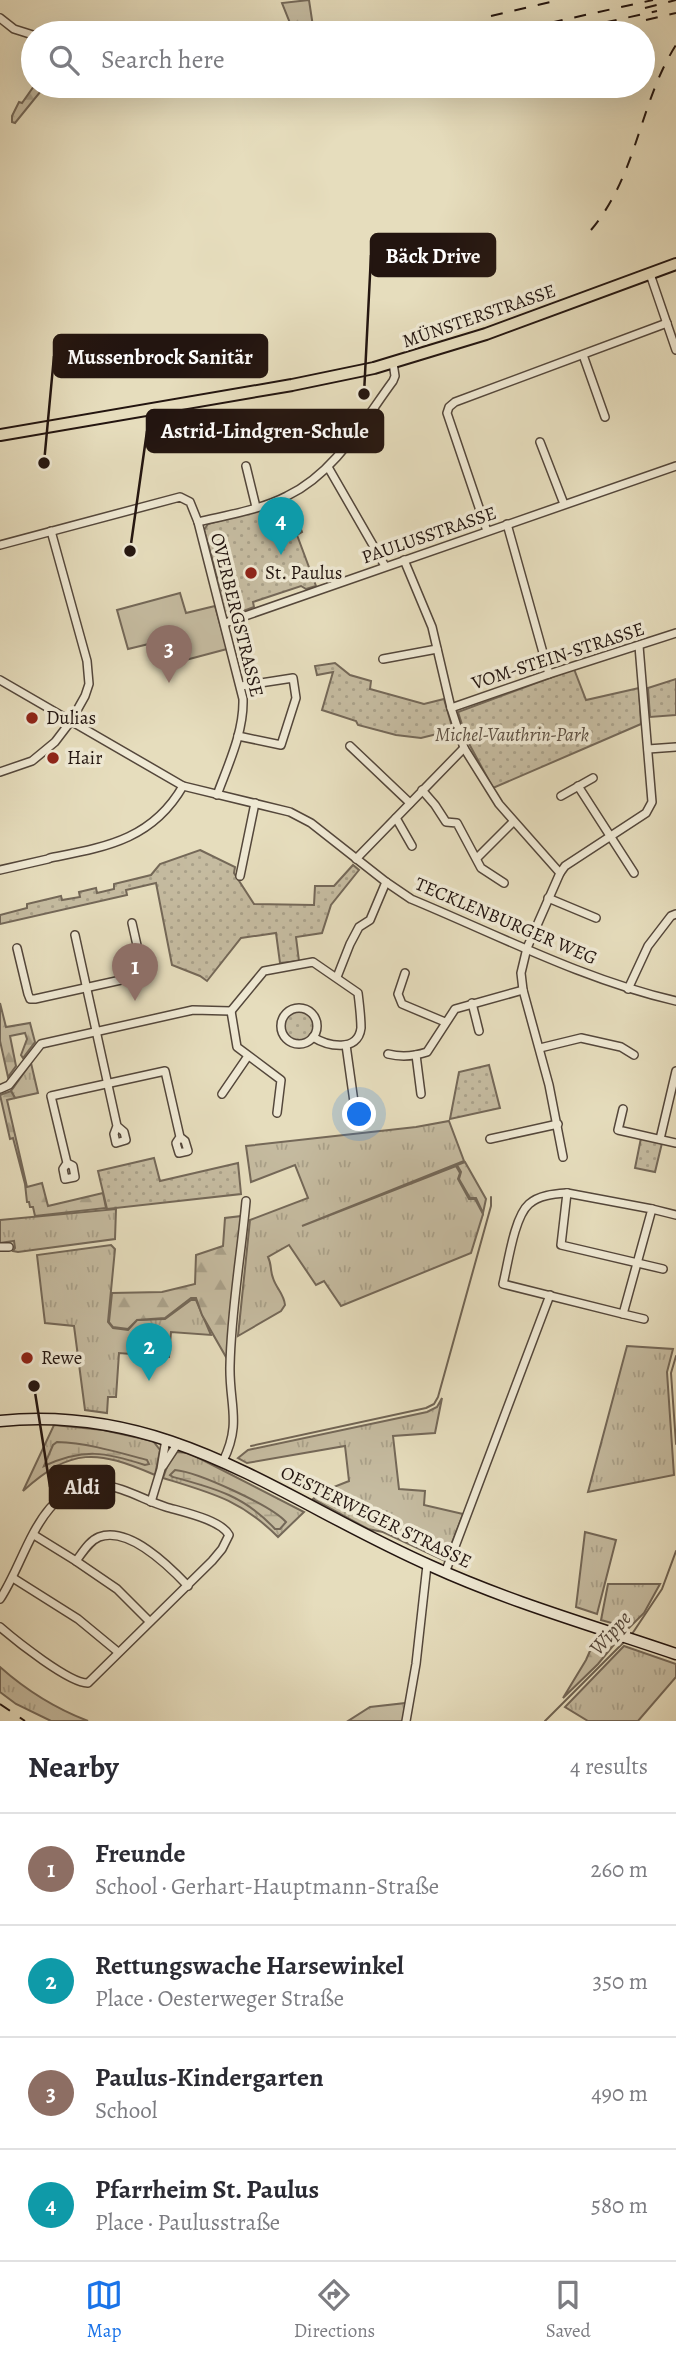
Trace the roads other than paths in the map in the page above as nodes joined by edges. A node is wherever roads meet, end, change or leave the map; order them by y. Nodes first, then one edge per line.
1 (0, 18) edge
2 (21, 31) edge
3 (676, 264) edge
4 (650, 274) junction
5 (667, 323) junction
6 (676, 350) edge
7 (583, 355) junction
8 (393, 363) junction
9 (605, 416) dead end
10 (0, 435) edge
11 (540, 442) dead end
12 (246, 466) dead end
13 (676, 466) edge
14 (328, 467) junction
15 (564, 504) junction
16 (256, 507) junction
17 (198, 523) junction
18 (507, 524) junction
19 (51, 531) junction
20 (487, 531) junction
21 (0, 545) edge
22 (404, 559) junction
23 (385, 566) junction
24 (225, 623) junction
25 (676, 633) edge
26 (639, 646) junction
27 (437, 649) junction
28 (383, 660) dead end
29 (549, 674) junction
30 (0, 680) edge
31 (241, 686) junction
32 (451, 708) junction
33 (71, 722) junction
34 (238, 736) junction
35 (350, 746) dead end
36 (676, 747) edge
37 (464, 748) junction
38 (648, 749) junction
39 (0, 772) edge
40 (593, 778) dead end
41 (183, 786) junction
42 (578, 786) junction
43 (422, 790) junction
44 (217, 795) junction
45 (561, 796) dead end
46 (255, 803) junction
47 (410, 803) junction
48 (396, 818) junction
49 (513, 822) junction
50 (610, 837) junction
51 (412, 846) dead end
52 (477, 858) junction
53 (356, 859) junction
54 (0, 870) edge
55 (560, 873) junction
56 (634, 873) dead end
57 (240, 876) dead end
58 (386, 882) junction
59 (504, 883) dead end
60 (548, 898) junction
61 (676, 914) edge
62 (596, 918) dead end
63 (132, 923) dead end
64 (75, 935) dead end
65 (17, 948) dead end
66 (527, 948) junction
67 (405, 973) dead end
68 (337, 977) junction
69 (86, 988) junction
70 (628, 989) junction
71 (523, 990) junction
72 (676, 1001) edge
73 (472, 1003) junction
74 (231, 1012) junction
75 (445, 1022) junction
76 (96, 1031) junction
77 (480, 1031) dead end
78 (313, 1037) junction
79 (346, 1045) junction
80 (540, 1048) junction
81 (388, 1054) dead end
82 (416, 1055) junction
83 (634, 1055) dead end
84 (248, 1056) junction
85 (676, 1071) edge
86 (108, 1083) junction
87 (0, 1089) edge
88 (222, 1094) dead end
89 (421, 1094) dead end
90 (354, 1102) dead end
91 (623, 1109) dead end
92 (277, 1113) dead end
93 (558, 1124) junction
94 (117, 1126) dead end
95 (180, 1137) dead end
96 (490, 1139) dead end
97 (660, 1139) junction
98 (676, 1143) edge
99 (563, 1157) dead end
100 (67, 1163) dead end
101 (567, 1194) junction
102 (246, 1200) dead end
103 (652, 1209) junction
104 (676, 1214) edge
105 (638, 1263) junction
106 (663, 1269) dead end
107 (550, 1295) junction
108 (623, 1314) junction
109 (644, 1319) dead end
110 (0, 1421) edge
111 (166, 1439) junction
112 (178, 1443) junction
113 (223, 1461) junction
114 (161, 1469) junction
115 (151, 1503) junction
116 (34, 1535) junction
117 (76, 1560) junction
118 (427, 1565) junction
119 (445, 1573) junction
120 (13, 1578) junction
121 (188, 1586) junction
122 (0, 1599) edge
123 (149, 1621) junction
124 (0, 1627) edge
125 (118, 1652) junction
126 (676, 1654) edge
127 (406, 1721) edge

1 - 2 street
3 - 4 main road, MÜNSTERSTRASSE
4 - 5 street
4 - 8 main road, MÜNSTERSTRASSE
5 - 6 street
5 - 7 street
7 - 9 street
7 - 20 street
8 - 10 main road, MÜNSTERSTRASSE
8 - 14 street
11 - 15 street
12 - 16 street
13 - 15 street, PAULUSSTRASSE
14 - 16 street
14 - 23 street
15 - 18 street, PAULUSSTRASSE
16 - 17 street
17 - 19 street
17 - 24 street, OVERBERGSTRASSE
18 - 20 street, PAULUSSTRASSE
18 - 29 street
19 - 21 street
19 - 33 street
20 - 22 street, PAULUSSTRASSE
22 - 23 street, PAULUSSTRASSE
22 - 27 street
23 - 24 street, PAULUSSTRASSE
24 - 31 street, OVERBERGSTRASSE
25 - 26 street, VOM-STEIN-STRASSE
26 - 29 street, VOM-STEIN-STRASSE
26 - 38 street
27 - 28 street
27 - 32 street
29 - 32 street, VOM-STEIN-STRASSE
30 - 33 street, TECKLENBURGER WEG
31 - 34 street, OVERBERGSTRASSE
31 - 34 street
32 - 37 street
33 - 39 street
33 - 41 street, TECKLENBURGER WEG
34 - 44 street, OVERBERGSTRASSE
35 - 47 street
36 - 38 street
37 - 43 street
37 - 49 street
38 - 50 street
40 - 42 street
41 - 44 street, TECKLENBURGER WEG
41 - 54 street
42 - 45 street
42 - 50 street
43 - 47 street
43 - 52 street
44 - 46 street, TECKLENBURGER WEG
46 - 53 street, TECKLENBURGER WEG
46 - 57 street
47 - 48 street
48 - 51 street
48 - 53 street
49 - 52 street
49 - 55 street
50 - 55 street
50 - 56 street
52 - 59 street
53 - 58 street, TECKLENBURGER WEG
55 - 60 street
58 - 66 street, TECKLENBURGER WEG
58 - 68 street
60 - 62 street
60 - 66 street
61 - 70 street
63 - 69 street
64 - 69 street
65 - 69 street
66 - 70 street, TECKLENBURGER WEG
66 - 71 street
67 - 75 street
68 - 74 street
68 - 79 street
69 - 76 street
70 - 72 street, TECKLENBURGER WEG
71 - 73 street
71 - 80 street
73 - 75 street
73 - 77 street
74 - 76 street
74 - 84 street
75 - 82 street
76 - 86 street
76 - 87 street
78 - 78 street
78 - 79 street
79 - 90 street
80 - 83 street
80 - 93 street
81 - 82 street
82 - 89 street
84 - 88 street
84 - 92 street
85 - 97 street
86 - 94 street
86 - 95 street
86 - 100 street
91 - 97 street
93 - 96 street
93 - 99 street
97 - 98 street
101 - 103 street
101 - 105 street
101 - 107 street
102 - 113 street
103 - 104 street
103 - 105 street
105 - 106 street
105 - 108 street
107 - 108 street
107 - 119 street
108 - 109 street
110 - 111 street, OESTERWEGER STRASSE
111 - 112 street, OESTERWEGER STRASSE
111 - 114 street
112 - 113 street, OESTERWEGER STRASSE
112 - 114 street
113 - 118 street, OESTERWEGER STRASSE
114 - 115 street
115 - 116 street
115 - 121 street
116 - 117 street
116 - 120 street
117 - 121 street
117 - 123 street
118 - 119 street, OESTERWEGER STRASSE
118 - 127 street
119 - 126 street, OESTERWEGER STRASSE
120 - 122 street
120 - 125 street
121 - 123 street
123 - 125 street
124 - 125 street

